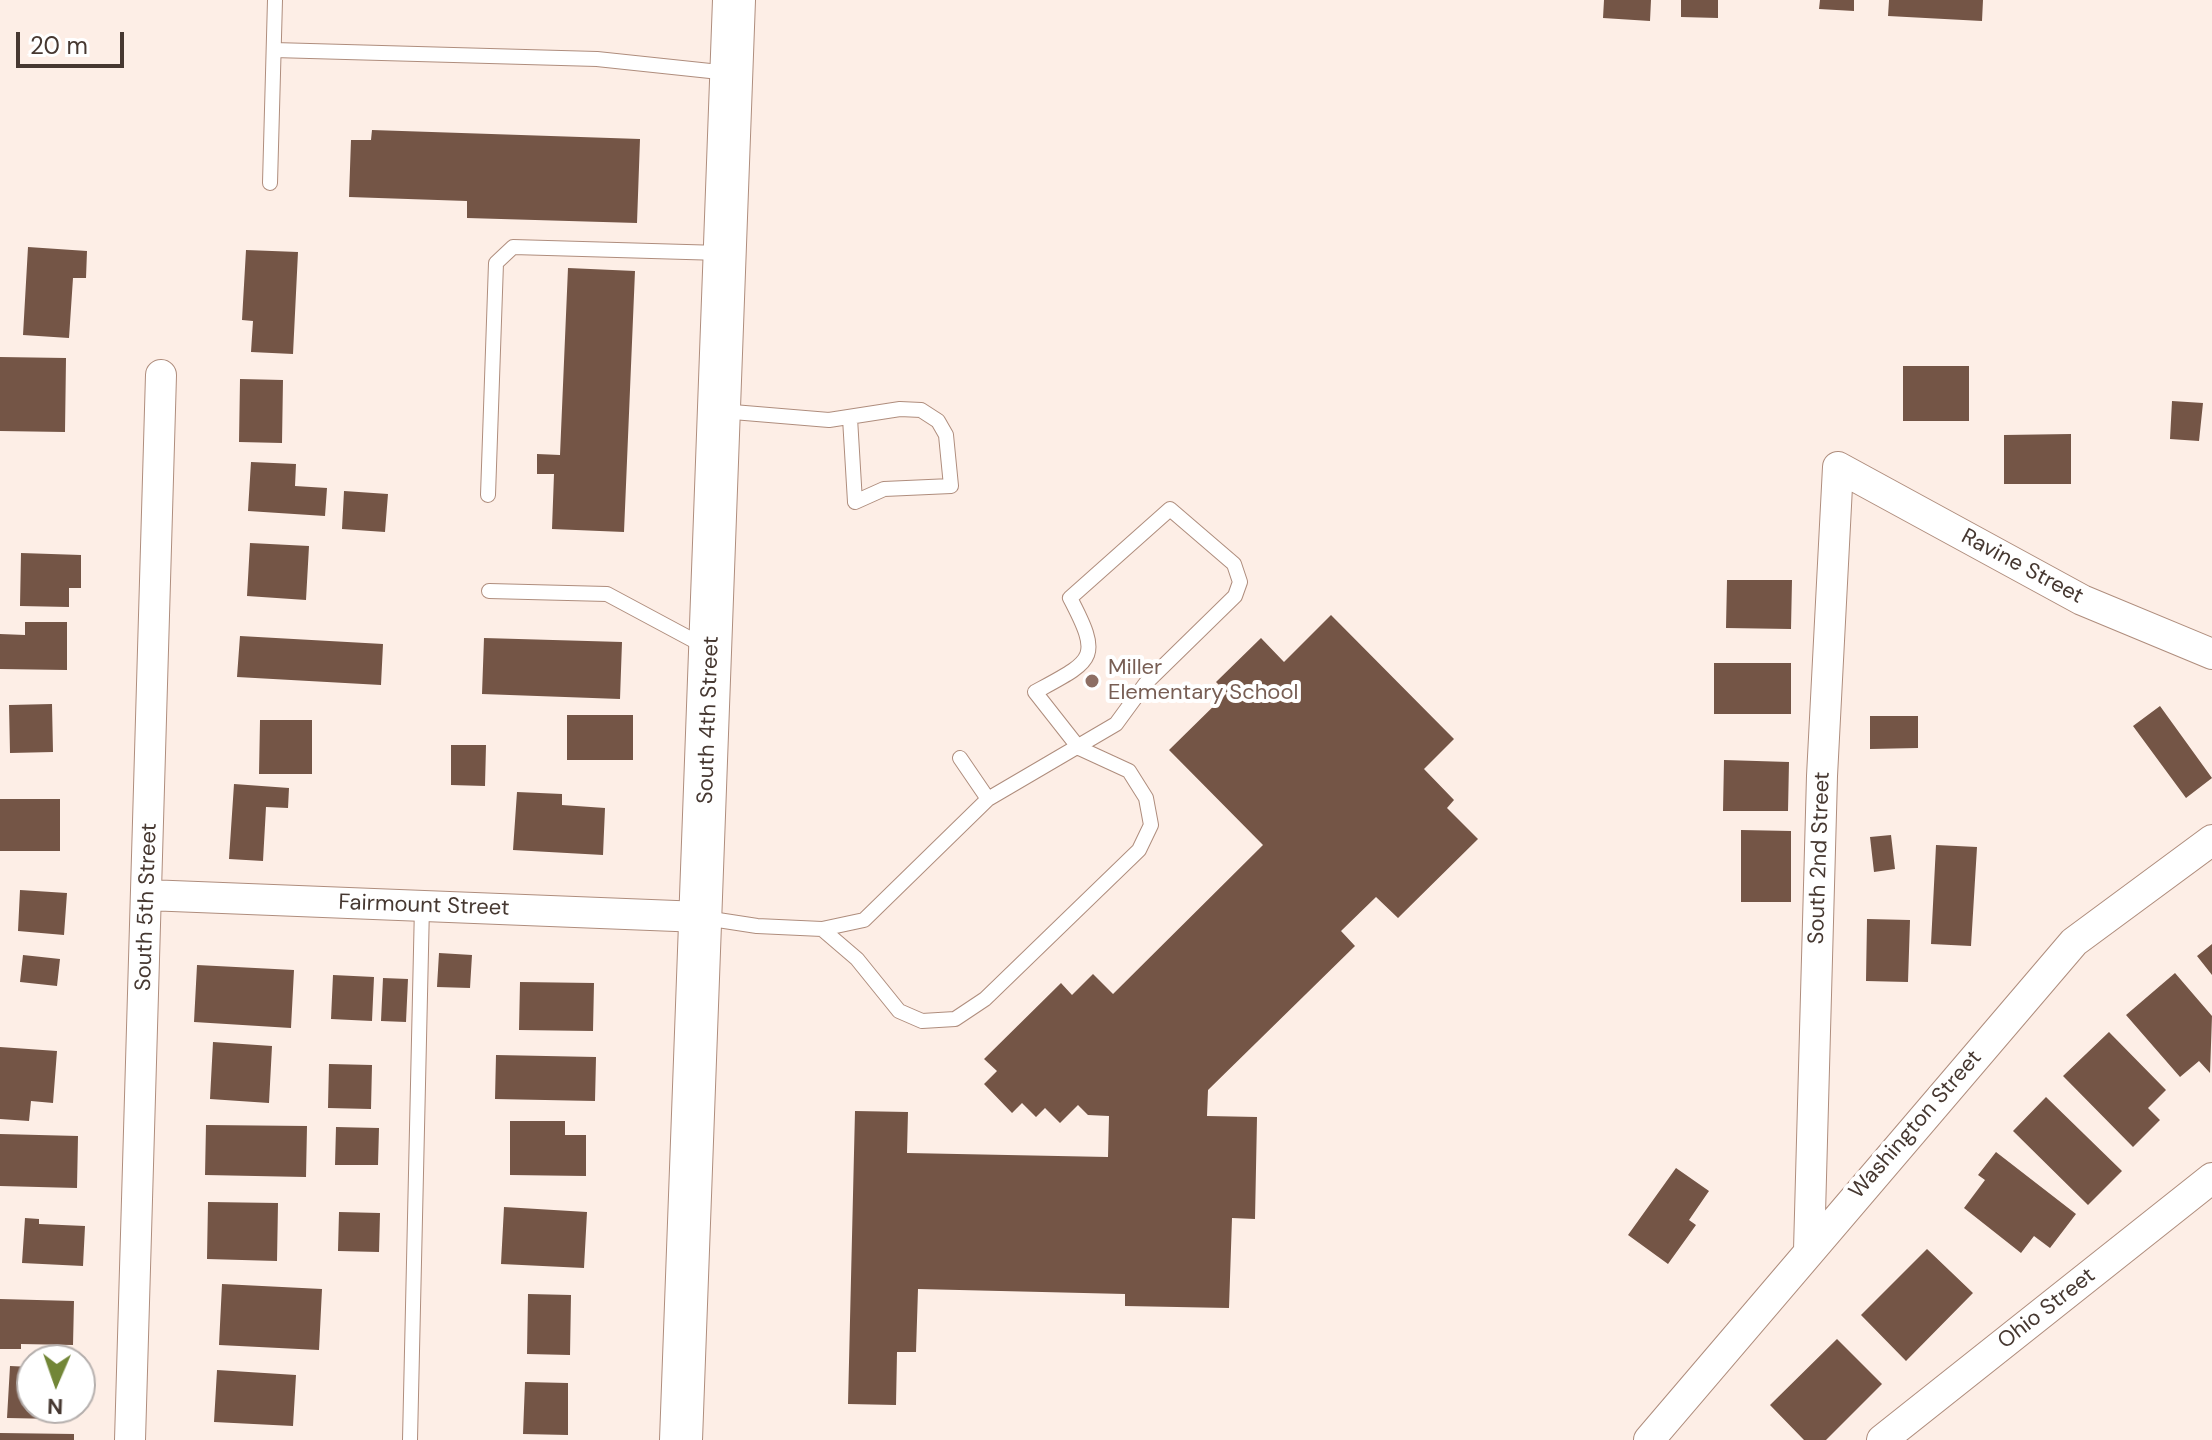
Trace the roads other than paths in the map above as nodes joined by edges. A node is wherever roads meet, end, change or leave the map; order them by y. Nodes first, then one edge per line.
1 (275, 0) edge
2 (734, 0) edge
3 (274, 50) junction
4 (731, 73) junction
5 (270, 183) dead end
6 (726, 253) junction
7 (161, 375) dead end
8 (720, 411) junction
9 (850, 418) junction
10 (1838, 467) joint
11 (488, 495) dead end
12 (489, 591) dead end
13 (711, 650) junction
14 (2212, 654) edge
15 (1079, 748) junction
16 (960, 758) dead end
17 (988, 799) junction
18 (2212, 840) edge
19 (147, 895) junction
20 (422, 906) junction
21 (701, 917) junction
22 (822, 929) junction
23 (2212, 1178) edge
24 (1809, 1250) junction
25 (130, 1440) edge
26 (410, 1440) edge
27 (681, 1440) edge
28 (1649, 1440) edge
29 (1882, 1440) edge

1 - 3 lane
2 - 4 main road, South 4th Street
3 - 4 lane
3 - 5 lane
4 - 6 main road, South 4th Street
6 - 8 main road, South 4th Street
6 - 11 lane
7 - 19 street, South 5th Street
8 - 9 lane
8 - 13 main road, South 4th Street
9 - 9 lane
10 - 14 street, Ravine Street
10 - 24 street, South 2nd Street
12 - 13 lane
13 - 21 main road, South 4th Street
15 - 15 lane
15 - 17 lane
15 - 22 lane
16 - 17 lane
17 - 22 lane
18 - 24 street, Washington Street
19 - 20 street, Fairmount Street
19 - 25 street, South 5th Street
20 - 21 street, Fairmount Street
20 - 26 lane
21 - 22 lane
21 - 27 main road, South 4th Street
23 - 29 street, Ohio Street
24 - 28 street, Washington Street

